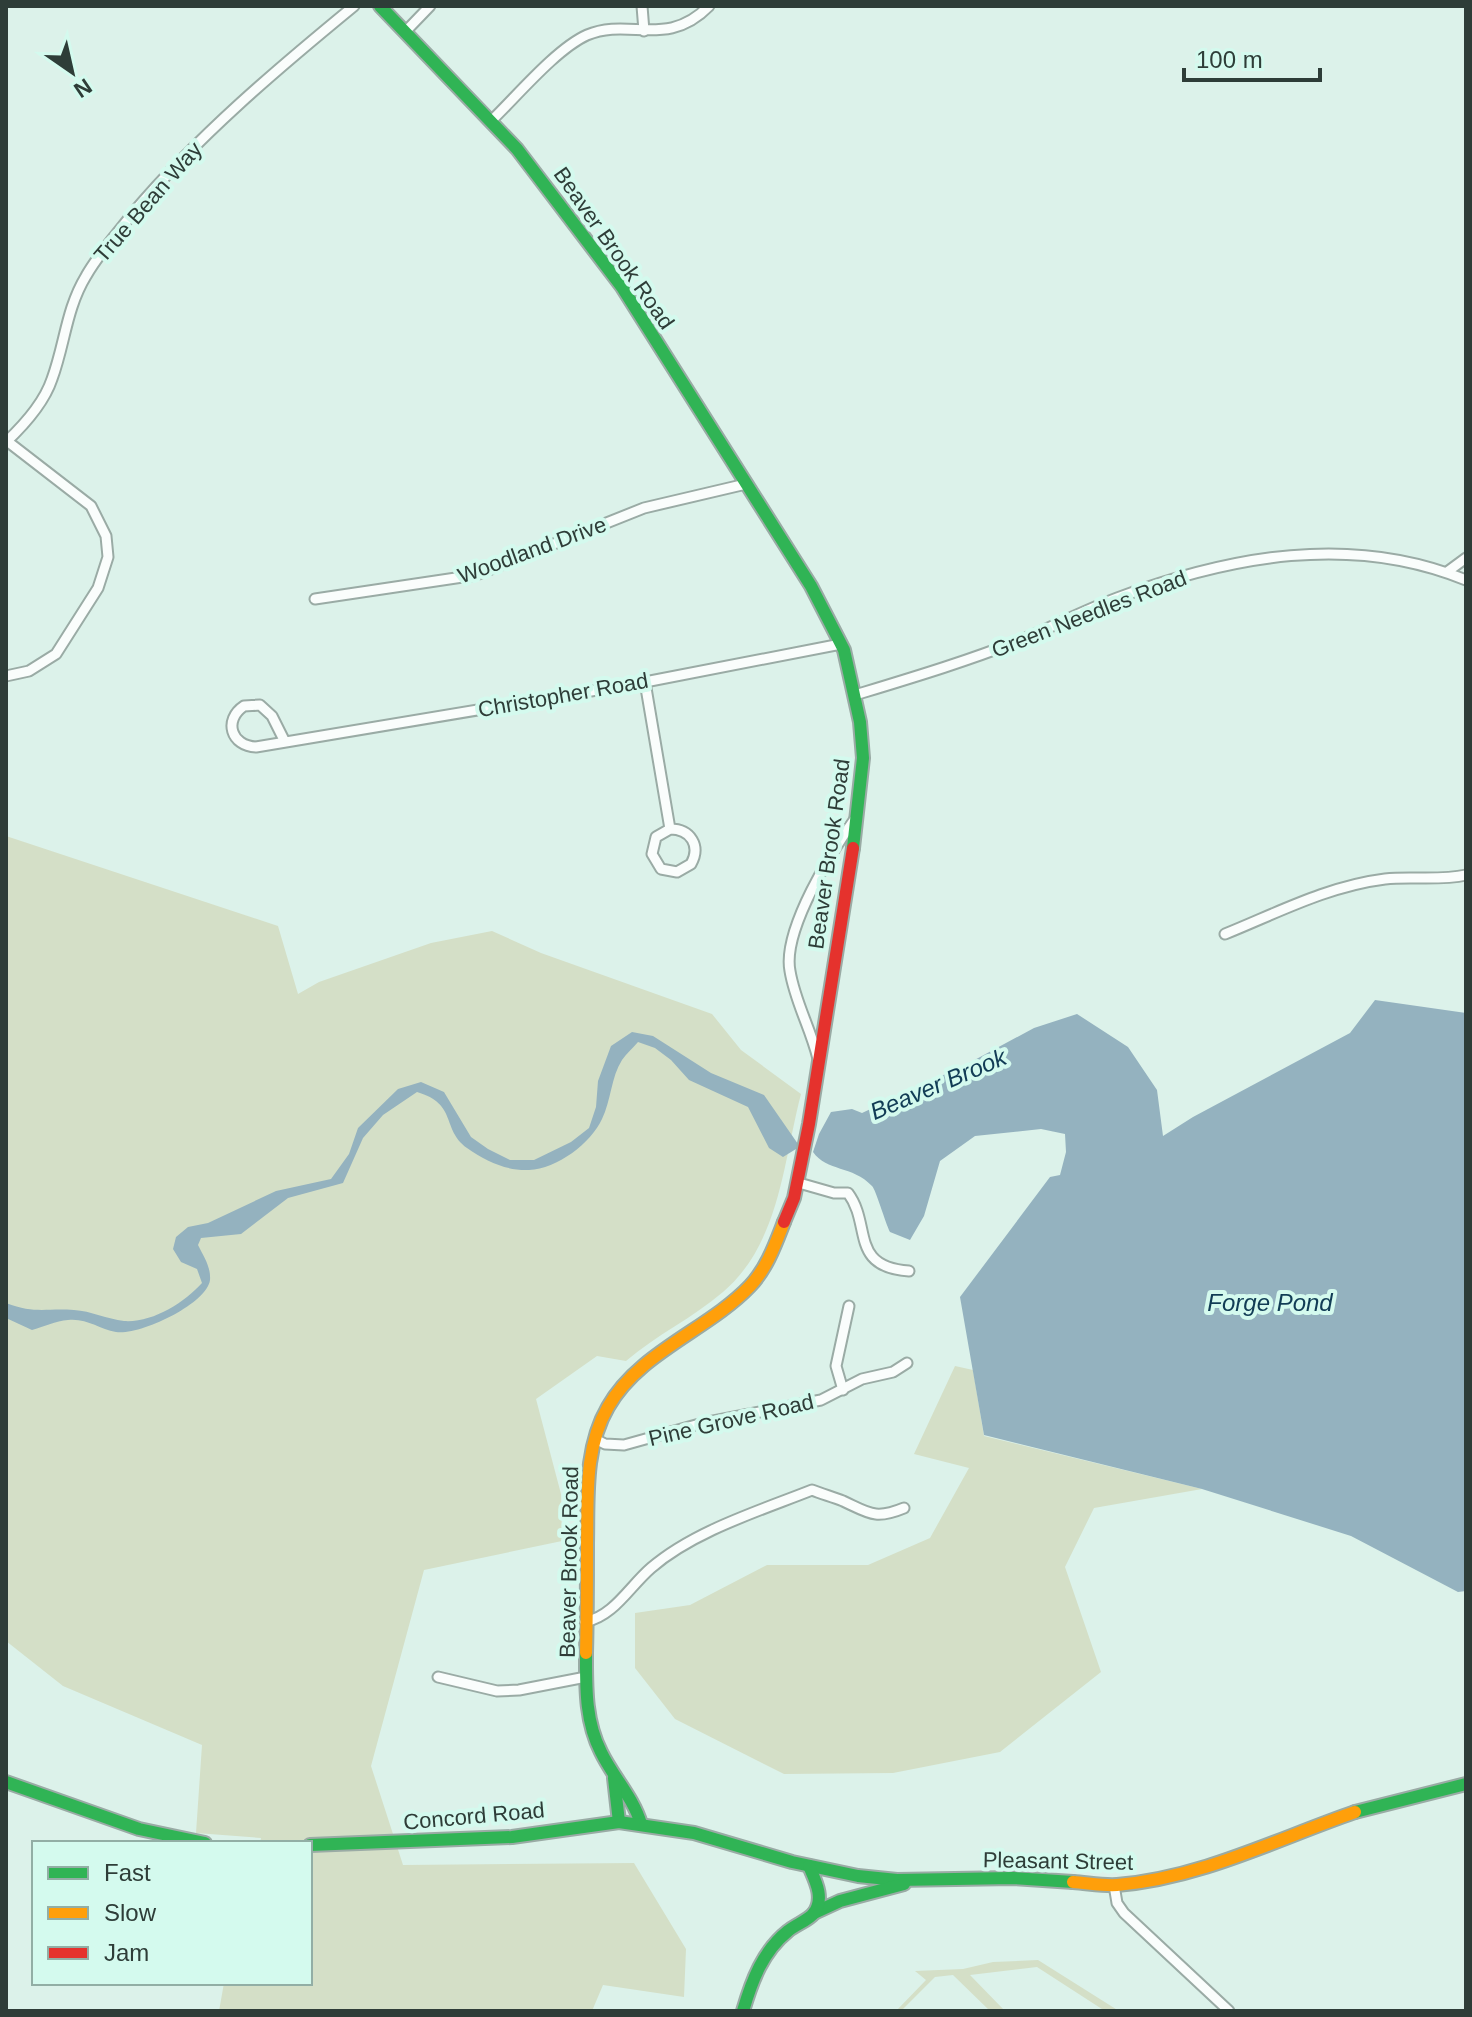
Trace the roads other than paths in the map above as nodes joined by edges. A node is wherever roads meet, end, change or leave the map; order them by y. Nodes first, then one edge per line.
1 (354, 6) edge
2 (380, 6) edge
3 (430, 6) edge
4 (642, 6) edge
5 (709, 6) edge
6 (644, 31) junction
7 (405, 32) junction
8 (491, 121) junction
9 (6, 442) edge
10 (746, 484) junction
11 (1466, 558) edge
12 (1447, 572) junction
13 (1466, 580) edge
14 (315, 599) dead end
15 (841, 644) junction
16 (6, 676) edge
17 (645, 682) junction
18 (855, 695) junction
19 (285, 742) junction
20 (857, 816) junction
21 (670, 829) junction
22 (1466, 875) edge
23 (1225, 934) dead end
24 (819, 1061) junction
25 (800, 1178) junction
26 (909, 1271) dead end
27 (849, 1306) dead end
28 (907, 1363) dead end
29 (843, 1390) junction
30 (595, 1439) junction
31 (904, 1508) dead end
32 (585, 1622) junction
33 (438, 1677) dead end
34 (586, 1677) junction
35 (613, 1771) junction
36 (6, 1782) edge
37 (1466, 1784) edge
38 (619, 1822) junction
39 (641, 1824) junction
40 (196, 1841) edge
41 (312, 1845) edge
42 (809, 1866) junction
43 (919, 1880) junction
44 (1114, 1885) junction
45 (814, 1913) junction
46 (743, 2011) edge
47 (1229, 2011) edge

1 - 9 street, True Bean Way
2 - 7 street, Beaver Brook Road
3 - 7 street
4 - 6 street
5 - 6 street
6 - 8 street
7 - 8 street, Beaver Brook Road
8 - 10 street, Beaver Brook Road
9 - 16 street
10 - 14 street, Woodland Drive
10 - 15 street, Beaver Brook Road
11 - 12 street
12 - 13 street, Green Needles Road
12 - 18 street, Green Needles Road
15 - 17 street, Christopher Road
15 - 18 street, Beaver Brook Road
17 - 19 street, Christopher Road
17 - 21 street
18 - 20 street, Beaver Brook Road
19 - 19 street, Christopher Road
20 - 24 street, Beaver Brook Road
20 - 24 street
21 - 21 street
22 - 23 street
24 - 25 street, Beaver Brook Road
25 - 26 street
25 - 30 street, Beaver Brook Road
27 - 29 street
28 - 29 street, Pine Grove Road
29 - 30 street, Pine Grove Road
30 - 32 street, Beaver Brook Road
31 - 32 street
32 - 34 street, Beaver Brook Road
33 - 34 street
34 - 35 street, Beaver Brook Road
35 - 38 street, Beaver Brook Road
35 - 39 street, Beaver Brook Road
36 - 40 street
37 - 44 street, Pleasant Street
38 - 39 street, Concord Road
38 - 41 street, Concord Road
39 - 42 street, Pleasant Street
42 - 43 street, Pleasant Street
42 - 45 street
43 - 44 street, Pleasant Street
43 - 45 street
44 - 47 street
45 - 46 street

